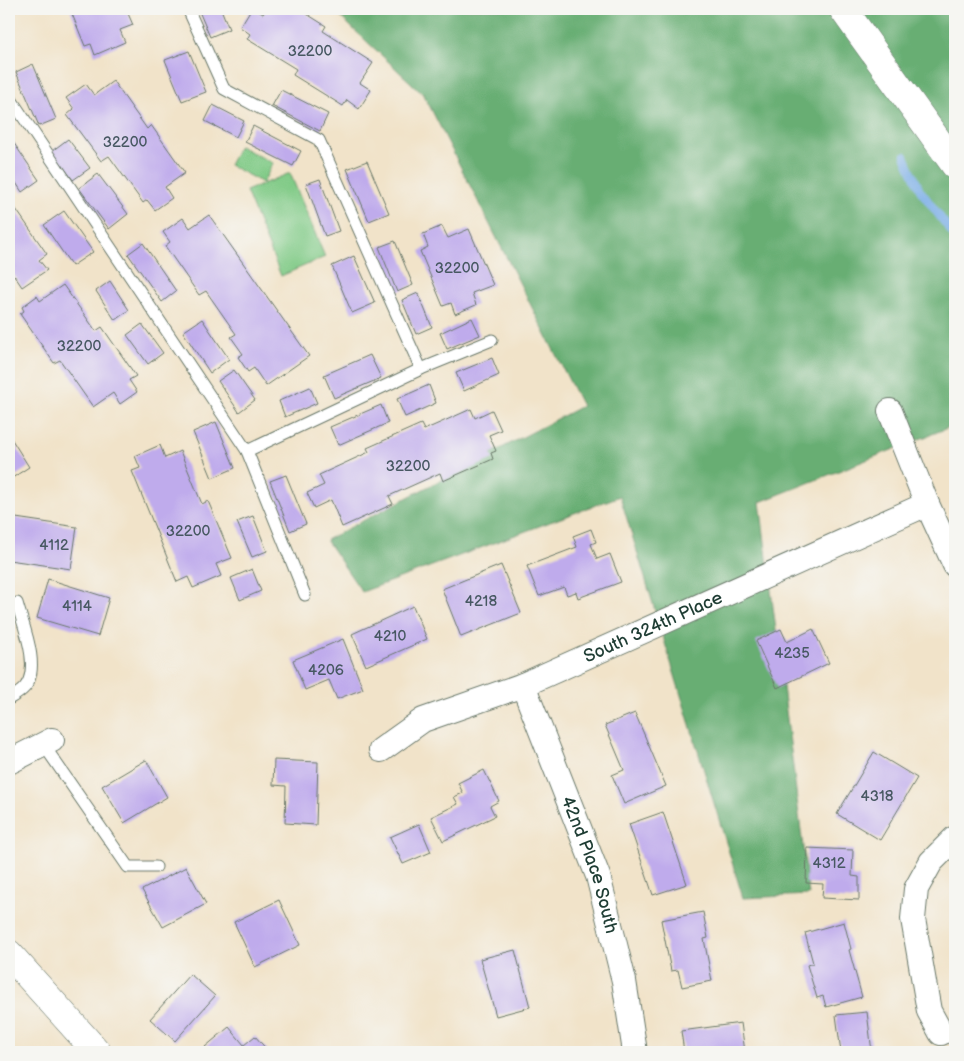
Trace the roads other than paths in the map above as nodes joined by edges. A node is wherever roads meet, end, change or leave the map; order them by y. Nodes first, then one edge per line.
1 (188, 9) edge
2 (843, 9) edge
3 (9, 96) edge
4 (955, 165) edge
5 (492, 340) dead end
6 (421, 370) junction
7 (890, 411) dead end
8 (247, 451) junction
9 (927, 504) junction
10 (955, 565) edge
11 (305, 595) dead end
12 (16, 603) dead end
13 (523, 685) junction
14 (9, 699) edge
15 (48, 742) joint
16 (381, 750) dead end
17 (9, 762) edge
18 (955, 838) edge
19 (156, 867) dead end
20 (9, 954) edge
21 (941, 1033) dead end
22 (97, 1052) edge
23 (635, 1052) edge

1 - 6 lane
2 - 4 main road
3 - 8 lane
5 - 6 lane
6 - 8 lane
7 - 9 street
8 - 11 lane
9 - 10 street
9 - 13 street, South 324th Place
12 - 14 lane
13 - 16 street, South 324th Place
13 - 23 street, 42nd Place South
15 - 17 street
15 - 19 lane
18 - 21 street
20 - 22 main road

